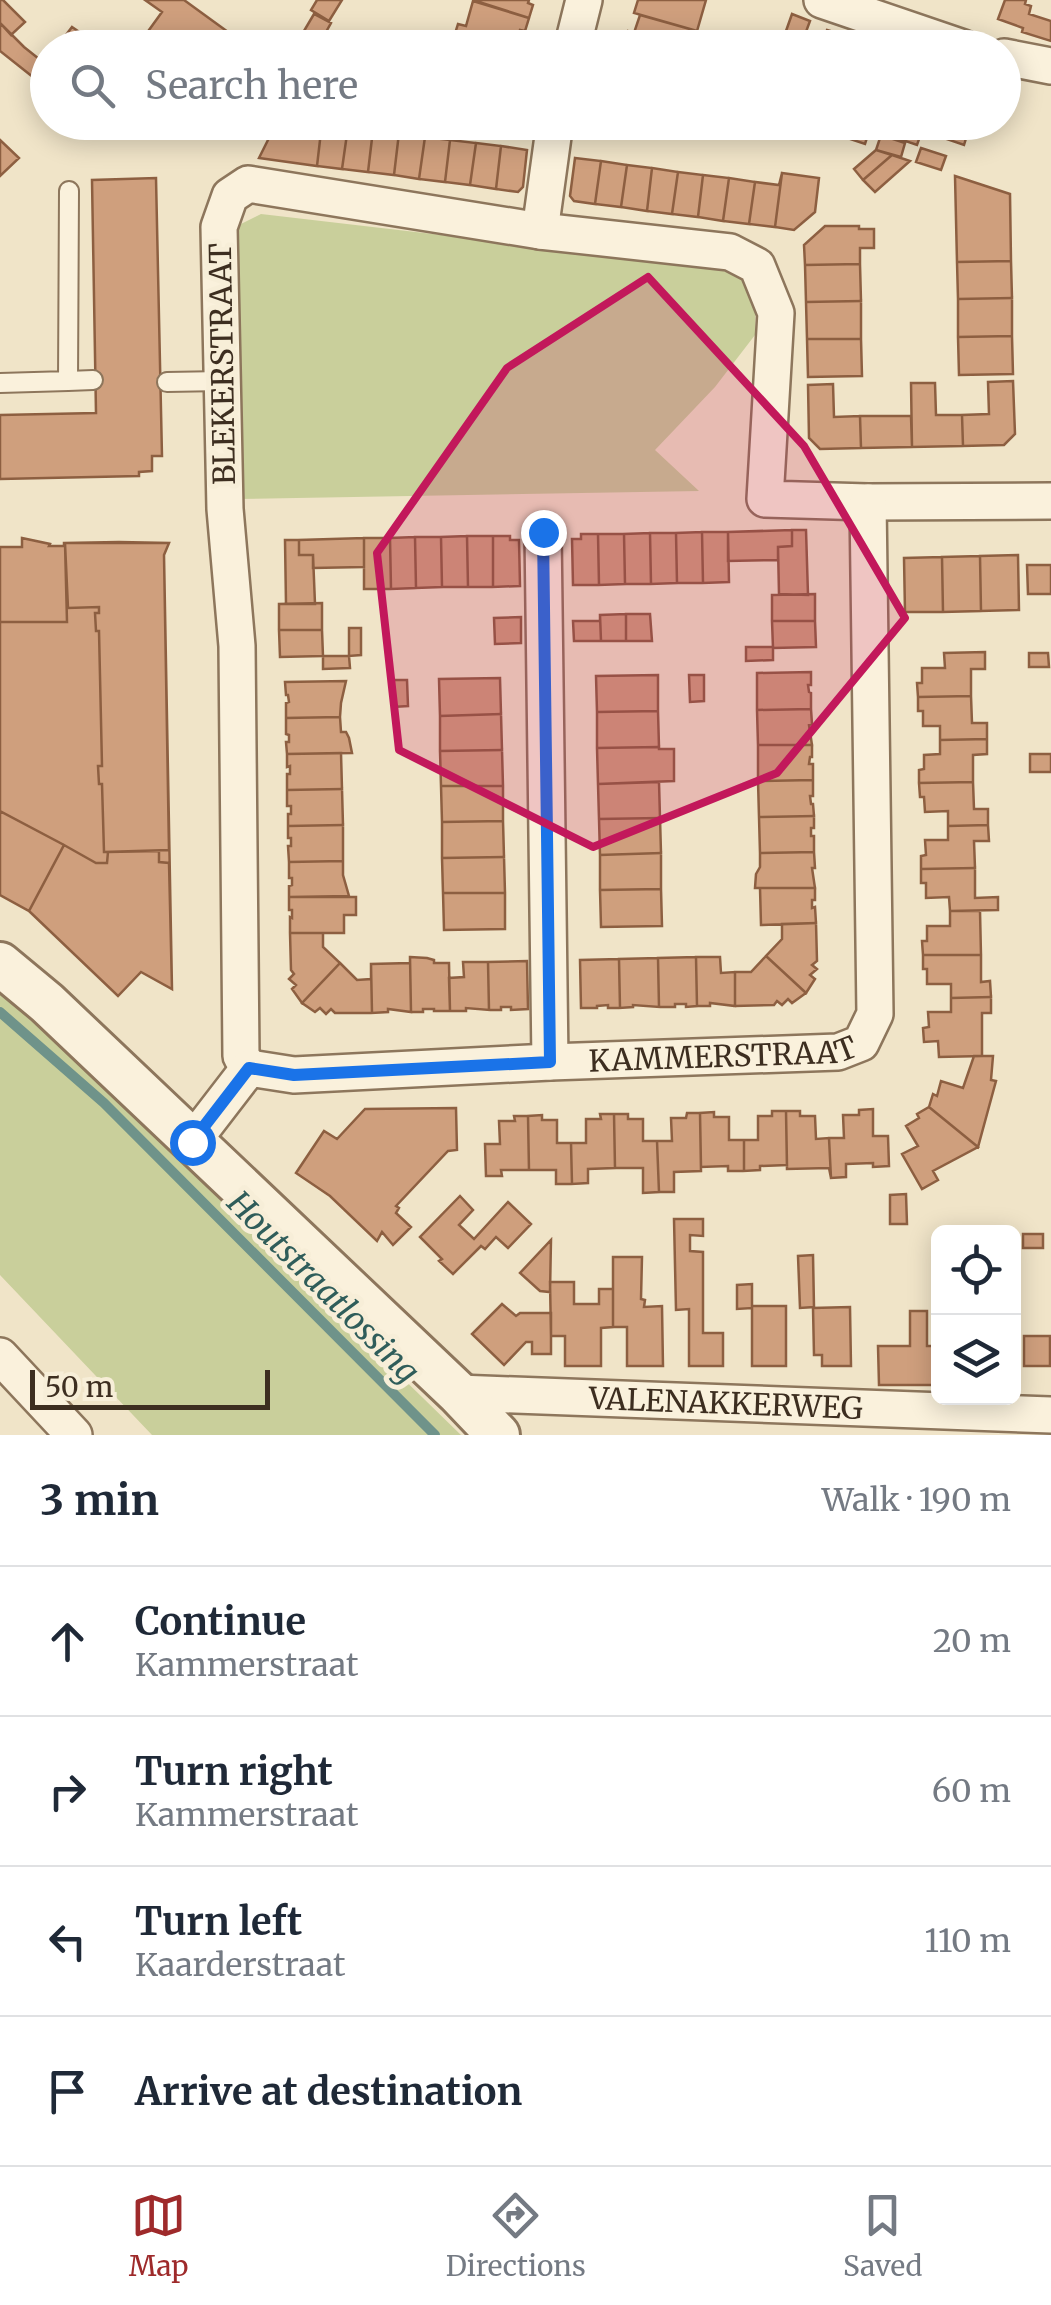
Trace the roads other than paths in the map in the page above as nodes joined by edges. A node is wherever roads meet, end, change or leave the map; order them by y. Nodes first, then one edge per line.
1 (584, 0) edge
2 (822, 0) edge
3 (576, 30) edge
4 (910, 30) edge
5 (1021, 60) edge
6 (1051, 66) edge
7 (553, 140) edge
8 (69, 190) dead end
9 (540, 231) junction
10 (68, 380) junction
11 (93, 380) dead end
12 (222, 381) junction
13 (167, 382) dead end
14 (0, 383) edge
15 (1051, 501) edge
16 (868, 502) junction
17 (543, 532) dead end
18 (0, 964) edge
19 (550, 1062) junction
20 (249, 1068) junction
21 (192, 1142) junction
22 (0, 1356) edge
23 (458, 1394) junction
24 (1051, 1415) edge
25 (74, 1435) edge
26 (498, 1435) edge

1 - 3 street
2 - 4 street
5 - 6 street
7 - 9 street
8 - 10 lane
9 - 12 street, BLEKERSTRAAT
9 - 16 street, BLEKERSTRAAT
10 - 11 lane
10 - 14 lane
12 - 13 lane
12 - 20 street, BLEKERSTRAAT
15 - 16 street
16 - 19 street, KAMMERSTRAAT
17 - 19 street
18 - 21 street
19 - 20 street, KAMMERSTRAAT
20 - 21 street
21 - 23 street
22 - 25 street
23 - 24 street, VALENAKKERWEG
23 - 26 street

